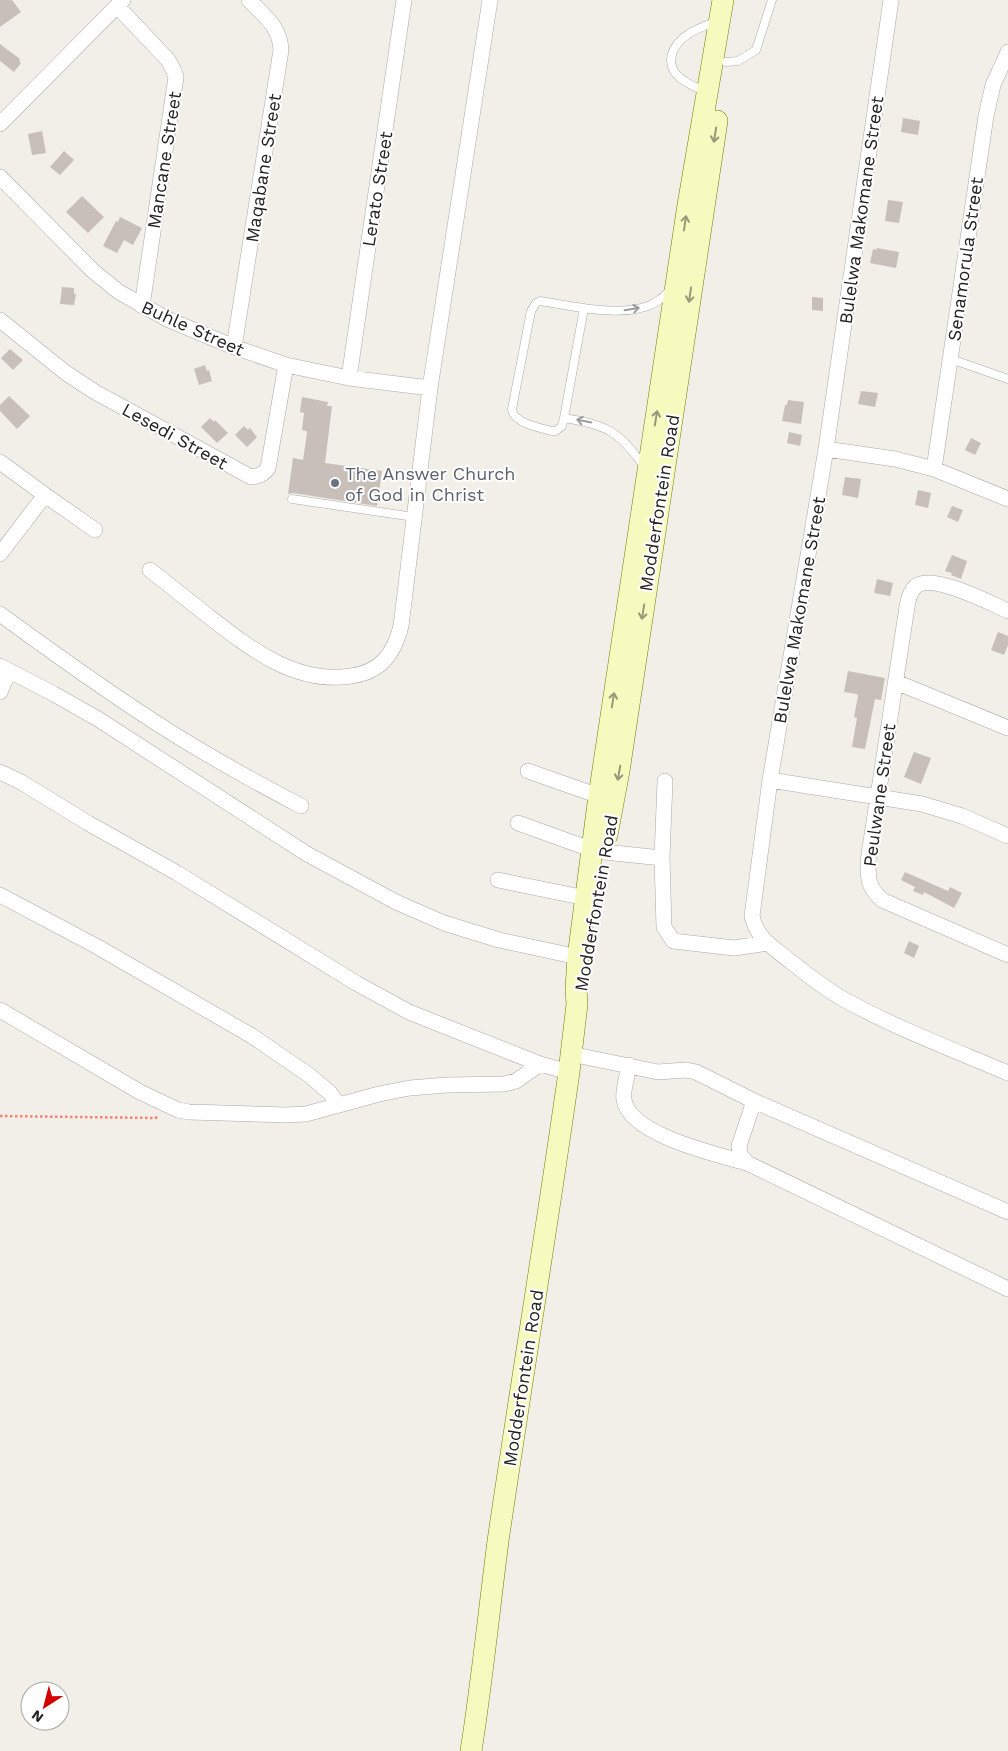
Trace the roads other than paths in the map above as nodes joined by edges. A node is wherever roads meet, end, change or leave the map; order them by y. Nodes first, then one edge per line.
1 (248, 0) edge
2 (404, 0) edge
3 (490, 0) edge
4 (735, 0) edge
5 (772, 0) edge
6 (891, 0) edge
7 (120, 3) edge
8 (721, 10) edge
9 (1008, 52) edge
10 (726, 62) junction
11 (707, 92) junction
12 (0, 124) edge
13 (0, 177) edge
14 (676, 284) junction
15 (142, 306) junction
16 (584, 308) junction
17 (0, 320) edge
18 (234, 347) junction
19 (951, 359) junction
20 (286, 365) junction
21 (349, 378) junction
22 (1008, 378) edge
23 (430, 388) junction
24 (564, 418) junction
25 (826, 449) junction
26 (0, 462) edge
27 (934, 469) junction
28 (648, 471) junction
29 (45, 496) junction
30 (292, 500) dead end
31 (1008, 500) edge
32 (414, 517) junction
33 (95, 530) dead end
34 (0, 554) edge
35 (150, 570) dead end
36 (1008, 611) edge
37 (0, 614) edge
38 (4, 669) edge
39 (896, 682) junction
40 (0, 692) edge
41 (1008, 728) edge
42 (0, 772) edge
43 (528, 772) dead end
44 (770, 780) junction
45 (665, 781) dead end
46 (599, 796) junction
47 (879, 796) junction
48 (300, 806) dead end
49 (518, 823) dead end
50 (1008, 836) edge
51 (598, 851) junction
52 (662, 858) junction
53 (498, 880) dead end
54 (0, 895) edge
55 (586, 898) junction
56 (768, 943) junction
57 (1008, 955) edge
58 (578, 956) junction
59 (578, 1004) junction
60 (0, 1010) edge
61 (570, 1063) junction
62 (540, 1064) junction
63 (629, 1065) junction
64 (1008, 1073) edge
65 (754, 1101) junction
66 (338, 1105) junction
67 (747, 1163) junction
68 (1008, 1212) edge
69 (1008, 1289) edge
70 (471, 1751) edge

1 - 18 street, Maqabane Street
2 - 21 street, Lerato Street
3 - 23 street
4 - 10 main road, Modderfontein Road
5 - 10 lane
6 - 25 street, Bulelwa Makomane Street
7 - 12 street
7 - 15 street, Mancane Street
8 - 11 main road, Modderfontein Road
8 - 11 lane
9 - 19 street, Senamorula Street
10 -> 51 main road, Modderfontein Road
14 -> 11 main road, Modderfontein Road
13 - 15 street, Buhle Street
16 -> 14 lane
28 -> 14 main road, Modderfontein Road
15 - 18 street, Buhle Street
16 - 24 lane
16 - 24 lane
17 - 20 street, Lesedi Street
18 - 20 street, Buhle Street
19 - 22 lane
19 - 27 street, Senamorula Street
20 - 21 street, Buhle Street
21 - 23 street, Buhle Street
23 - 32 street
28 -> 24 lane
25 - 27 street
25 - 44 street, Bulelwa Makomane Street
26 - 29 street
27 - 31 street
46 -> 28 main road, Modderfontein Road
29 - 33 street
29 - 34 street
30 - 32 lane
32 - 35 street
36 - 39 street, Peulwane Street
37 - 48 street
38 - 40 street
38 - 58 street
39 - 41 street
39 - 47 street, Peulwane Street
42 - 62 street
43 - 46 street
44 - 47 street
44 - 56 street, Bulelwa Makomane Street
45 - 52 street
46 - 51 main road, Modderfontein Road
47 - 50 street
47 - 57 street, Peulwane Street
49 - 51 street
51 - 52 street
51 - 55 main road, Modderfontein Road
51 - 59 main road, Modderfontein Road
52 - 56 street
53 - 55 street
54 - 66 street
55 - 58 main road, Modderfontein Road
56 - 64 street, Bulelwa Makomane Street
58 - 59 main road, Modderfontein Road
59 - 61 main road, Modderfontein Road
60 - 66 street
61 - 62 street
61 - 63 street
61 - 70 main road, Modderfontein Road
62 - 66 street
63 - 65 street
63 - 67 street
65 - 67 street
65 - 68 street
67 - 69 street

